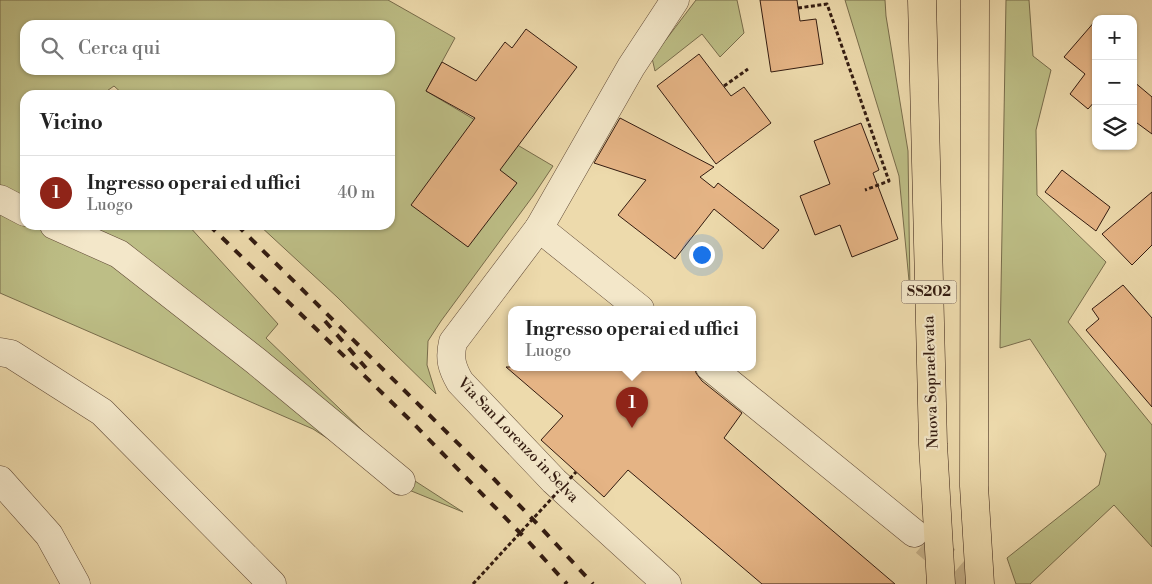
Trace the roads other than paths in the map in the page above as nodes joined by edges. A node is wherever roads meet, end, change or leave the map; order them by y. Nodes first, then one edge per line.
1 (675, 0) edge
2 (922, 0) edge
3 (975, 0) edge
4 (0, 200) edge
5 (20, 210) edge
6 (539, 228) junction
7 (65, 230) edge
8 (636, 306) edge
9 (0, 352) edge
10 (715, 371) edge
11 (0, 480) edge
12 (401, 481) dead end
13 (914, 532) tunnel mouth
14 (76, 584) edge
15 (272, 584) edge
16 (667, 584) edge
17 (941, 584) edge
18 (980, 584) edge

1 - 6 street, Via San Lorenzo in Selva
2 - 17 highway, Nuova Sopraelevata / SS202
3 - 18 highway, SS202
4 - 5 street
6 - 8 street
6 - 16 street, Via San Lorenzo in Selva
7 - 12 street
9 - 15 street
10 - 13 street
11 - 14 street

